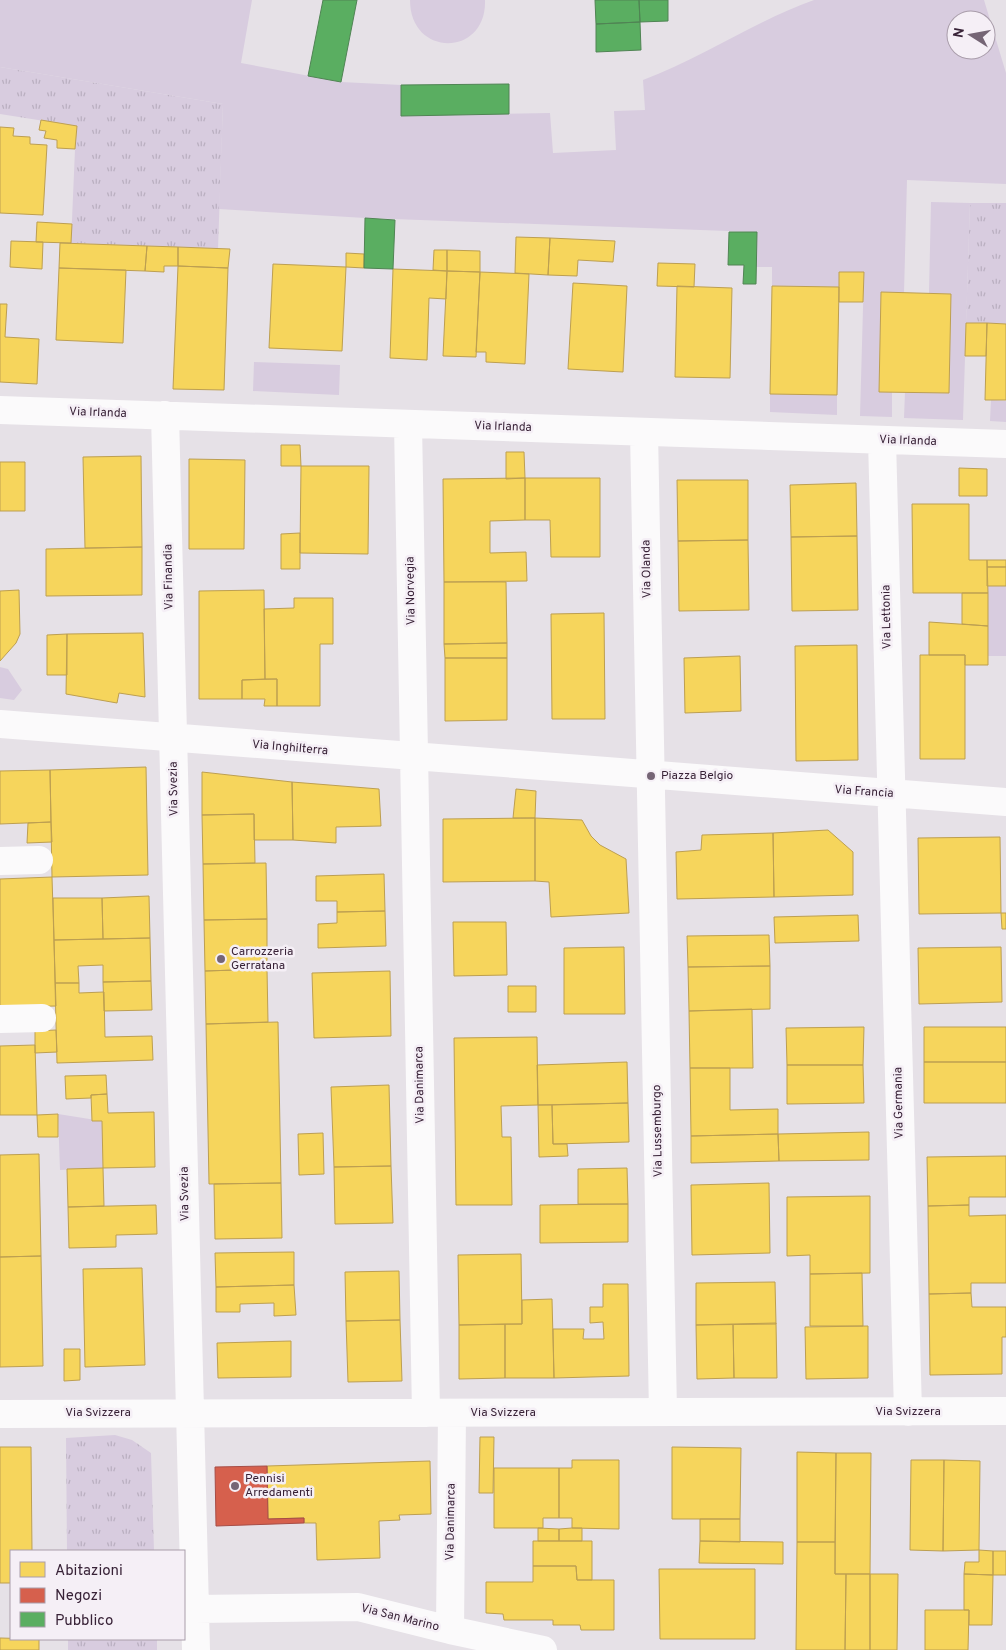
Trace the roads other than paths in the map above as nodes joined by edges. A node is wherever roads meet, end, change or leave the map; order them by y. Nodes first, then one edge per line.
1 (0, 410) edge
2 (164, 415) junction
3 (408, 424) junction
4 (644, 432) junction
5 (882, 440) junction
6 (1006, 444) edge
7 (0, 724) edge
8 (173, 738) junction
9 (413, 758) junction
10 (650, 776) junction
11 (891, 794) junction
12 (1006, 802) edge
13 (39, 860) dead end
14 (0, 861) edge
15 (42, 1018) dead end
16 (0, 1019) edge
17 (1006, 1411) edge
18 (664, 1412) junction
19 (908, 1412) junction
20 (191, 1413) junction
21 (439, 1413) junction
22 (0, 1414) edge
23 (196, 1609) junction
24 (450, 1630) junction
25 (196, 1650) edge
26 (543, 1650) edge

1 - 2 street, Via Irlanda
2 - 3 street, Via Irlanda
2 - 8 street, Via Finandia
3 - 4 street, Via Irlanda
3 - 9 street, Via Norvegia
4 - 5 street, Via Irlanda
4 - 10 street, Via Olanda
5 - 6 street, Via Irlanda
5 - 11 street, Via Lettonia
7 - 8 street, Via Inghilterra
8 - 9 street, Via Inghilterra
8 - 20 street, Via Svezia
9 - 10 street, Via Inghilterra
9 - 21 street, Via Danimarca
10 - 11 street, Via Francia
10 - 18 street, Via Lussemburgo
11 - 12 street, Via Francia
11 - 19 street, Via Germania
13 - 14 street
15 - 16 street
17 - 19 street, Via Svizzera
18 - 19 street, Via Svizzera
18 - 21 street, Via Svizzera
20 - 21 street, Via Svizzera
20 - 22 street, Via Svizzera
20 - 23 street, Via Svezia
21 - 24 street, Via Danimarca
23 - 24 street, Via San Marino
23 - 25 street, Via Svezia
24 - 26 street, Via San Marino

